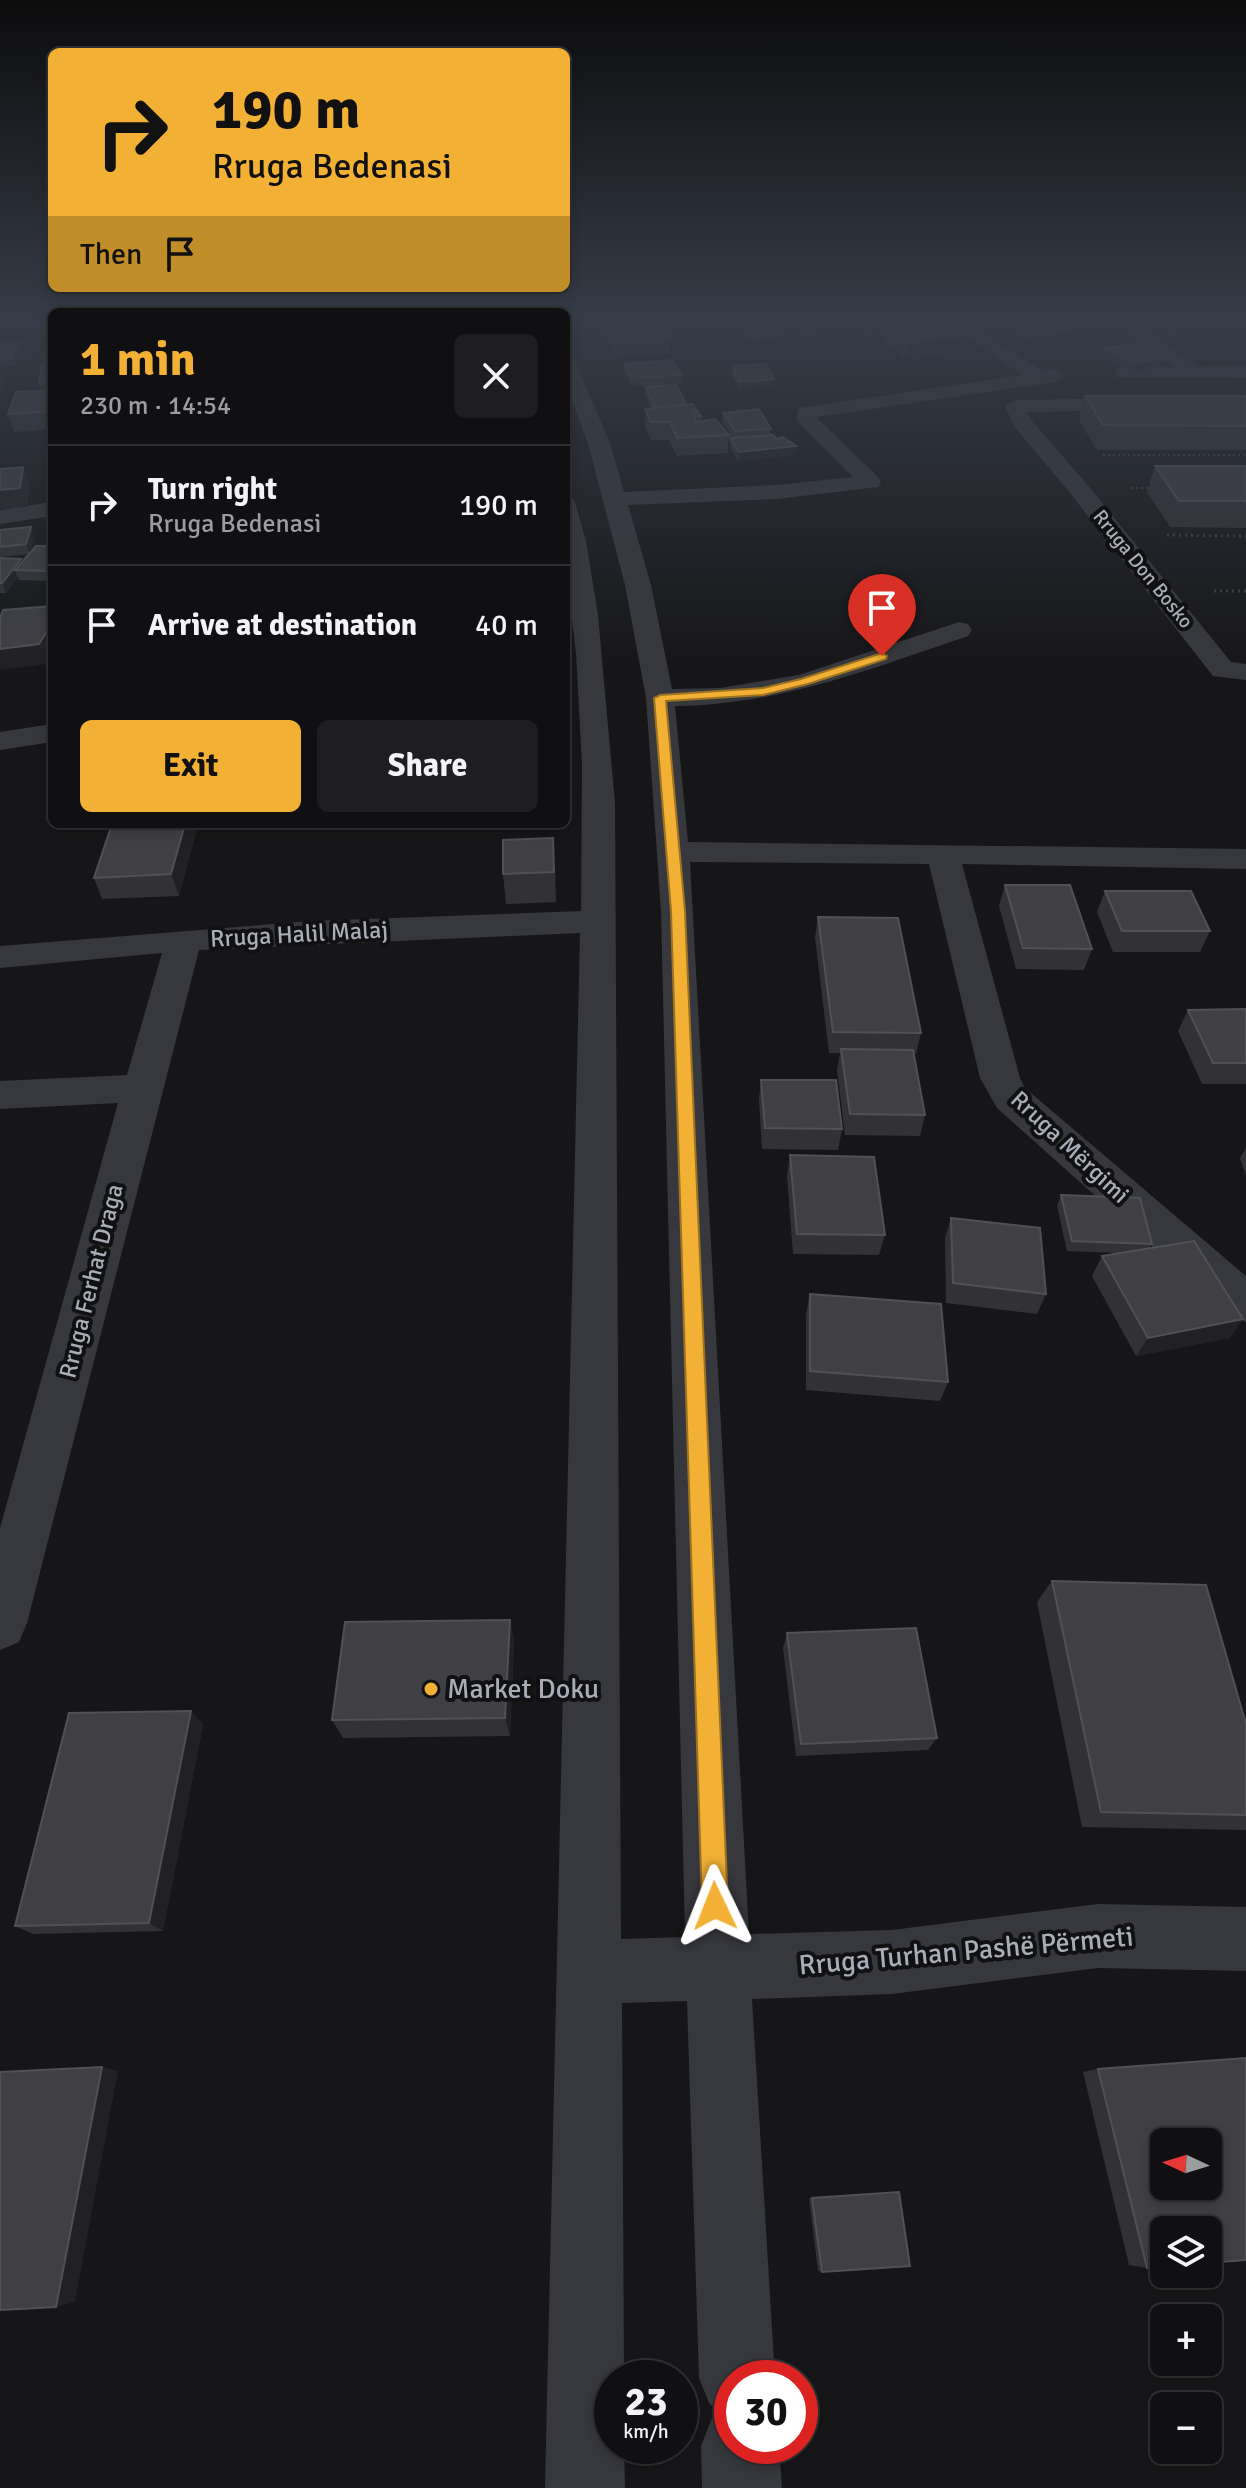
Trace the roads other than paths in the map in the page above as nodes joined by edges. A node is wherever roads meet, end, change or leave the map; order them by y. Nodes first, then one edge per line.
1 (597, 437) edge
2 (824, 437) edge
3 (1034, 437) edge
4 (615, 499) junction
5 (48, 510) edge
6 (0, 517) edge
7 (570, 525) edge
8 (959, 630) dead end
9 (1246, 672) edge
10 (660, 698) junction
11 (580, 701) edge
12 (48, 734) edge
13 (0, 741) edge
14 (675, 852) junction
15 (943, 854) junction
16 (1246, 859) edge
17 (598, 921) junction
18 (184, 940) junction
19 (0, 957) edge
20 (141, 1088) junction
21 (0, 1095) edge
22 (1246, 1303) edge
23 (0, 1623) edge
24 (1246, 1939) edge
25 (718, 1968) junction
26 (590, 1972) junction
27 (736, 2360) edge
28 (741, 2464) edge
29 (585, 2488) edge
30 (742, 2488) edge

1 - 4 street
2 - 4 street
3 - 9 street, Rruga Don Bosko
4 - 10 street
5 - 6 street
7 - 11 street
8 - 10 street
10 - 14 street
11 - 17 street
12 - 13 street
14 - 15 street
14 - 25 street
15 - 16 street
15 - 22 street, Rruga Mërgimi
17 - 18 street, Rruga Halil Malaj
17 - 26 street
18 - 19 street, Rruga Halil Malaj
18 - 20 street, Rruga Ferhat Draga
20 - 21 street
20 - 23 street, Rruga Ferhat Draga
24 - 25 street, Rruga Turhan Pashë Përmeti
25 - 26 street, Rruga Turhan Pashë Përmeti
25 - 27 street
26 - 29 street
28 - 30 street

